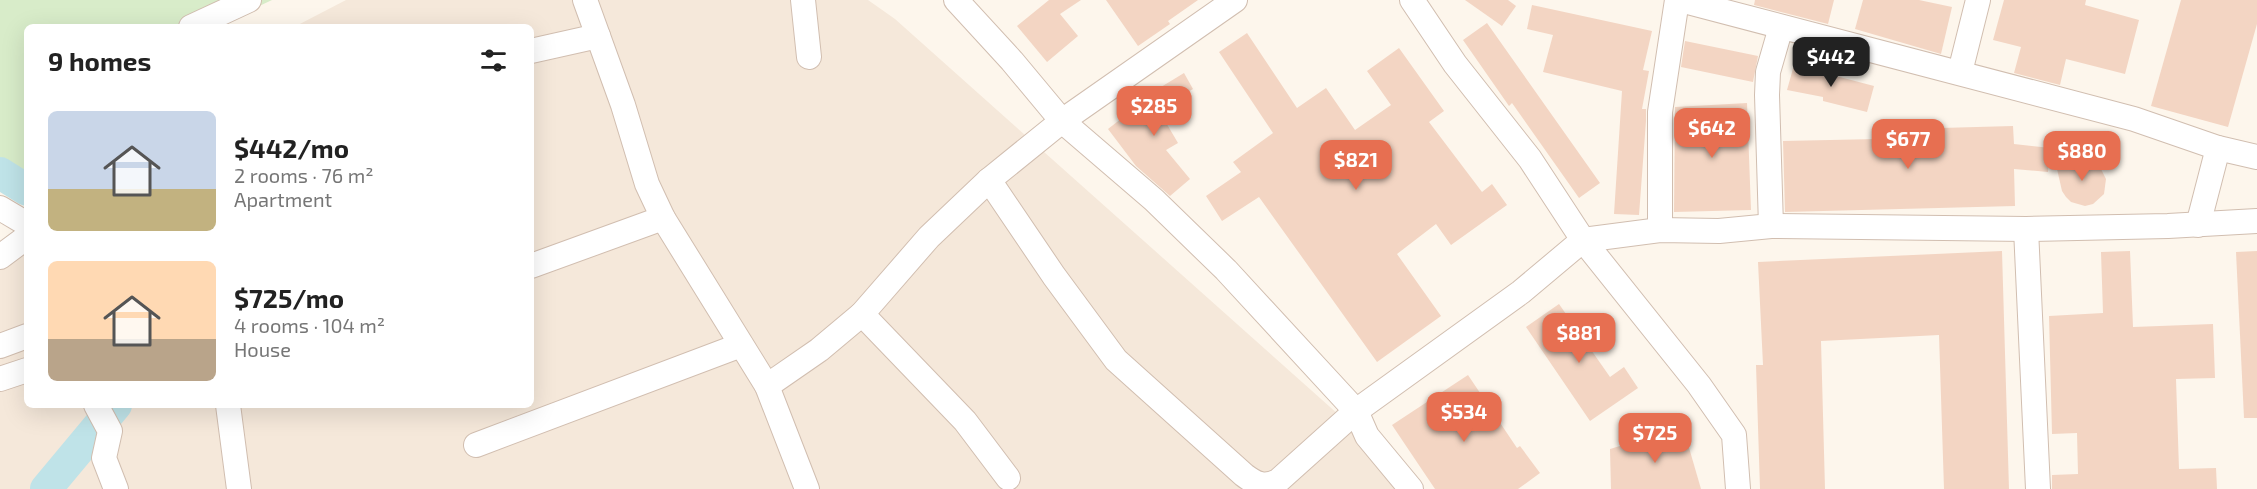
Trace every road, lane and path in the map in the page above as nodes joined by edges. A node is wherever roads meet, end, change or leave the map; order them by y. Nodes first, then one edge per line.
1 (249, 0) edge
2 (585, 0) edge
3 (803, 0) edge
4 (1235, 0) edge
5 (1412, 0) edge
6 (1679, 0) edge
7 (1978, 0) edge
8 (970, 4) edge
9 (197, 24) edge
10 (1781, 27) junction
11 (598, 36) junction
12 (534, 50) edge
13 (809, 57) dead end
14 (1960, 72) junction
15 (1062, 121) junction
16 (2218, 148) junction
17 (2257, 157) edge
18 (989, 180) junction
19 (0, 208) edge
20 (663, 218) junction
21 (2257, 221) edge
22 (24, 222) edge
23 (2198, 225) junction
24 (1771, 226) junction
25 (2026, 229) junction
26 (1660, 230) junction
27 (24, 239) edge
28 (1583, 240) junction
29 (0, 256) edge
30 (534, 265) edge
31 (862, 314) junction
32 (24, 337) edge
33 (741, 345) junction
34 (0, 346) edge
35 (24, 371) edge
36 (0, 379) edge
37 (767, 386) junction
38 (228, 408) edge
39 (1356, 411) junction
40 (100, 414) edge
41 (476, 445) dead end
42 (1008, 478) dead end
43 (116, 489) edge
44 (239, 489) edge
45 (807, 489) edge
46 (1411, 489) edge
47 (1738, 489) edge
48 (2038, 489) edge

1 - 9 street
2 - 11 street
3 - 13 street
4 - 15 street
5 - 28 street
6 - 10 street
6 - 26 street
7 - 14 street
8 - 15 street
10 - 14 street
10 - 24 street
11 - 12 street
11 - 20 street
14 - 16 street
15 - 18 street
15 - 39 street
16 - 17 street
16 - 23 street
18 - 31 street
18 - 39 street
19 - 22 street
20 - 30 street
20 - 33 street
21 - 23 street
23 - 25 street
24 - 25 street
24 - 26 street
25 - 48 street
26 - 28 street
27 - 29 street
28 - 39 street
28 - 47 street
31 - 37 street
31 - 42 street
32 - 34 street
33 - 37 street
33 - 41 street
35 - 36 street
37 - 45 street
38 - 44 street
39 - 46 street
40 - 43 street

